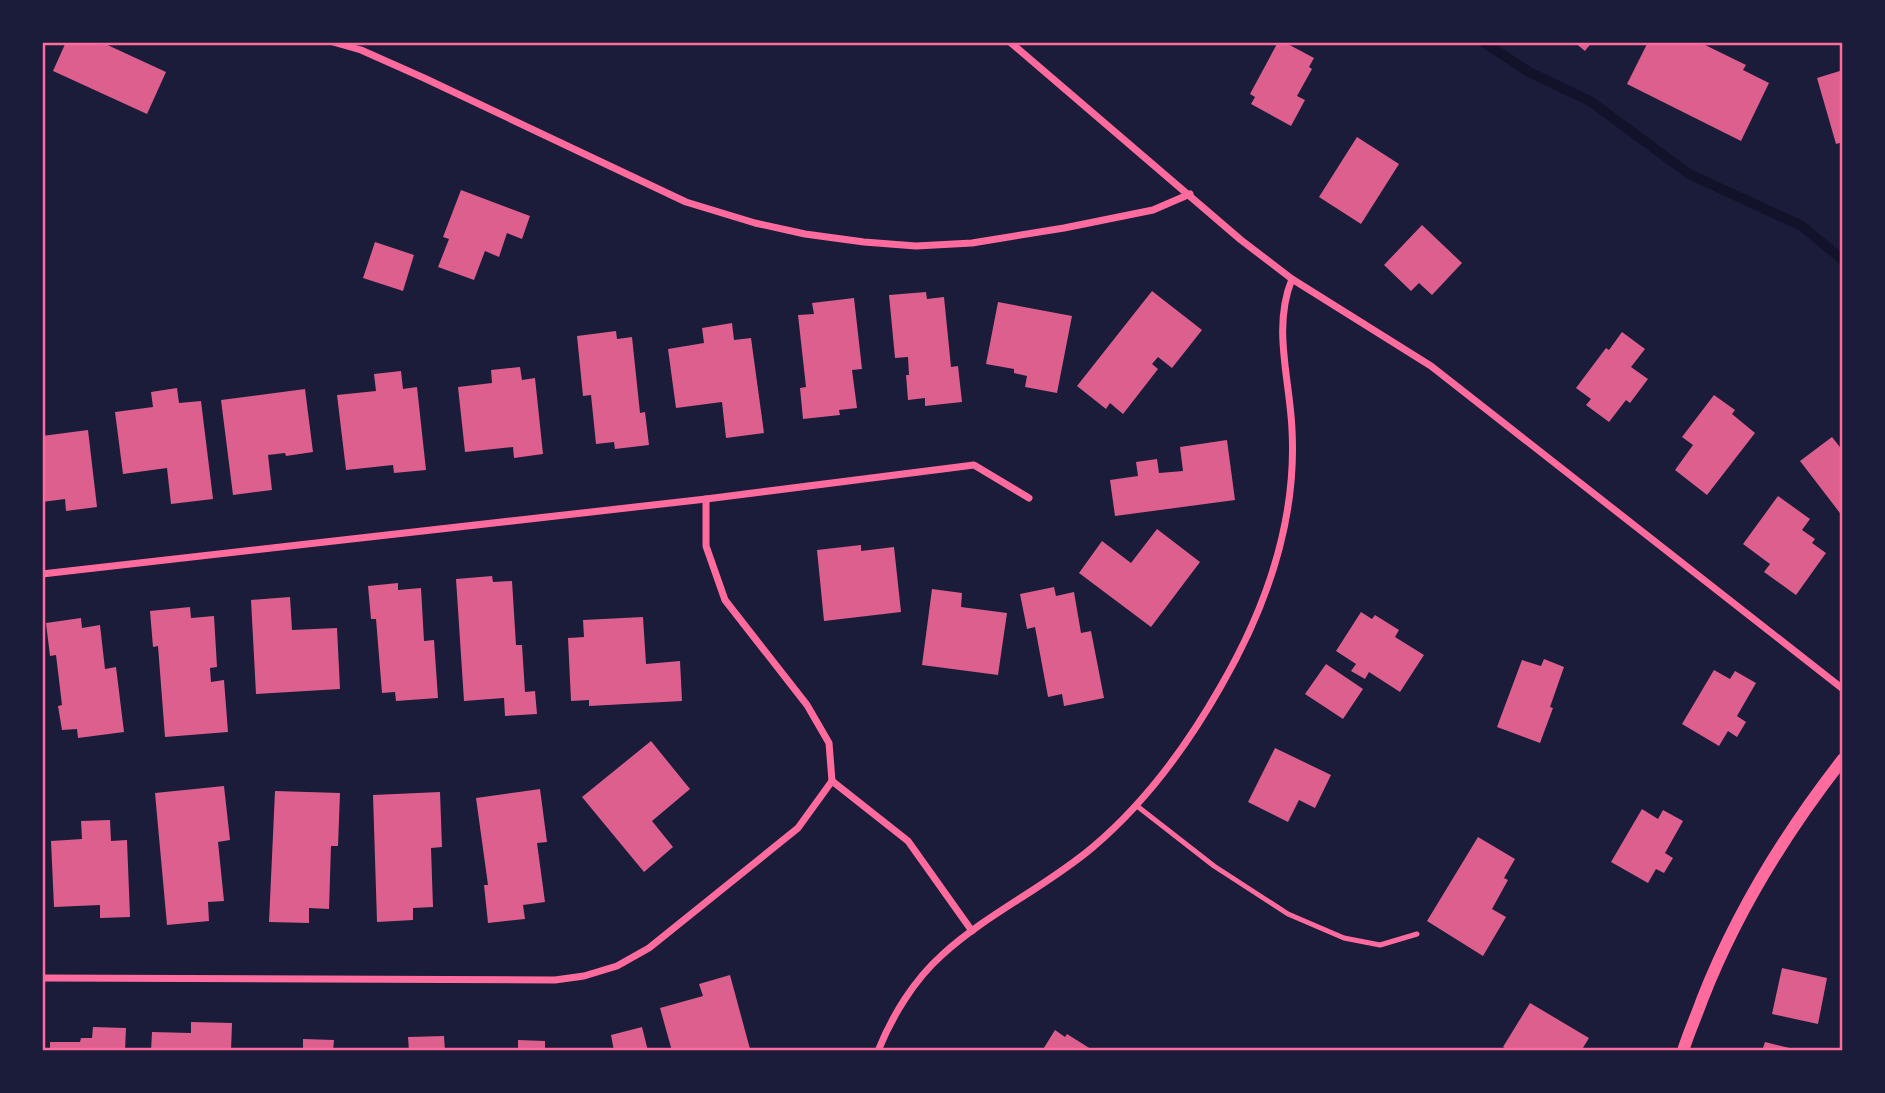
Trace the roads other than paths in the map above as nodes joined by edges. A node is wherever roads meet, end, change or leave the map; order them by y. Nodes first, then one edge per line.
1 (333, 42) edge
2 (1010, 42) edge
3 (1190, 194) junction
4 (1292, 279) junction
5 (1029, 498) dead end
6 (706, 499) junction
7 (42, 574) edge
8 (1843, 689) edge
9 (1843, 759) edge
10 (832, 781) junction
11 (1137, 806) junction
12 (972, 931) junction
13 (1417, 934) dead end
14 (42, 978) edge
15 (878, 1051) edge
16 (1684, 1051) edge

1 - 3 street
2 - 3 street
3 - 4 street
4 - 8 street
4 - 11 street
5 - 6 street
6 - 7 street
6 - 10 street
9 - 16 street
10 - 12 street
10 - 14 street
11 - 12 street
11 - 13 lane
12 - 15 street

